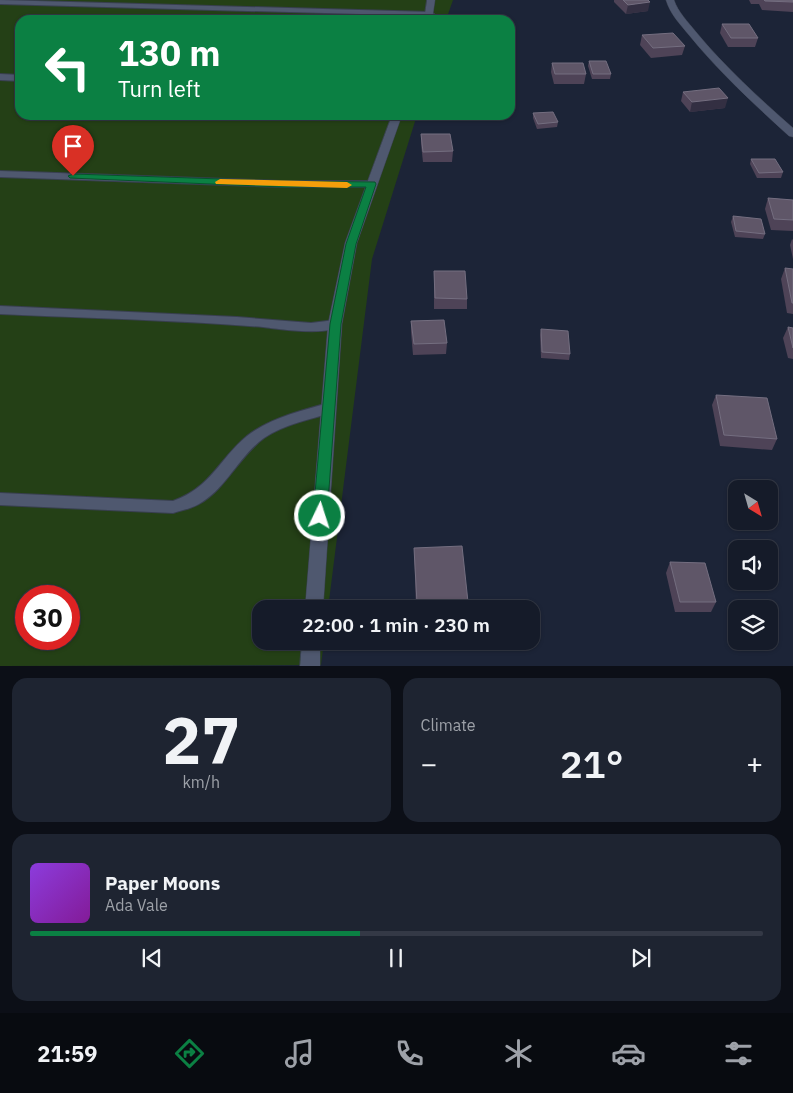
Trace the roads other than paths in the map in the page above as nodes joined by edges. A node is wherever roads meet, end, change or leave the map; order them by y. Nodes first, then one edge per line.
1 (431, 0) edge
2 (670, 0) edge
3 (0, 2) edge
4 (372, 15) edge
5 (429, 15) edge
6 (0, 77) edge
7 (15, 78) edge
8 (394, 120) edge
9 (793, 134) edge
10 (0, 174) edge
11 (372, 184) junction
12 (0, 310) edge
13 (335, 324) junction
14 (328, 408) junction
15 (0, 500) edge
16 (315, 600) edge
17 (311, 650) edge
18 (310, 666) edge

1 - 5 street
2 - 9 street
3 - 4 lane
6 - 7 lane
8 - 11 street
10 - 11 lane
11 - 13 street
12 - 13 lane
13 - 14 street
14 - 15 lane
14 - 16 street
17 - 18 street

